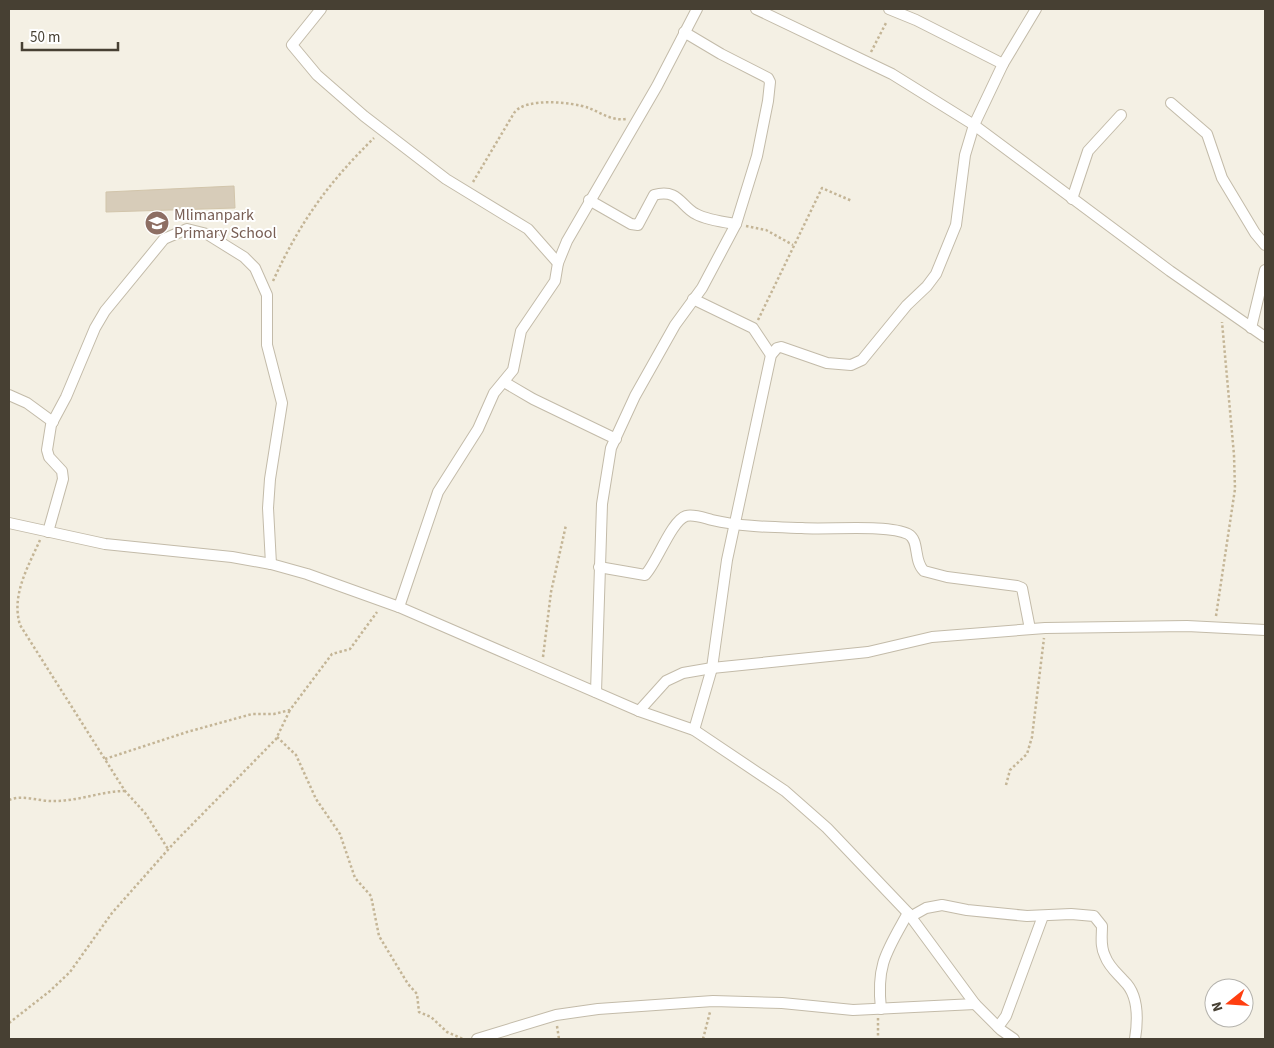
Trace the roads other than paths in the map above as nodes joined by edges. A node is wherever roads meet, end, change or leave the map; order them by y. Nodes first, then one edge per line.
1 (321, 9) edge
2 (697, 9) edge
3 (756, 9) edge
4 (1036, 9) edge
5 (891, 10) edge
6 (684, 32) junction
7 (1003, 64) junction
8 (1171, 103) dead end
9 (1121, 115) dead end
10 (974, 125) junction
11 (1072, 198) junction
12 (589, 200) junction
13 (736, 224) junction
14 (1265, 245) edge
15 (558, 263) junction
16 (1265, 270) edge
17 (693, 299) junction
18 (1251, 328) junction
19 (1265, 337) edge
20 (771, 354) junction
21 (504, 382) junction
22 (9, 395) edge
23 (52, 422) junction
24 (616, 439) junction
25 (9, 523) edge
26 (735, 525) junction
27 (46, 531) junction
28 (271, 564) junction
29 (599, 567) junction
30 (399, 607) junction
31 (1030, 629) junction
32 (1265, 630) edge
33 (712, 668) junction
34 (596, 692) junction
35 (639, 711) junction
36 (694, 730) junction
37 (909, 915) junction
38 (1043, 916) junction
39 (975, 1004) junction
40 (879, 1009) junction
41 (998, 1027) junction
42 (477, 1039) edge
43 (1014, 1039) edge
44 (1135, 1039) edge

1 - 15 street
2 - 6 street
3 - 10 street
4 - 7 street
5 - 7 street
6 - 12 street
6 - 13 street
7 - 10 street
8 - 14 street
9 - 11 street
10 - 11 street
10 - 20 street
11 - 18 street
12 - 13 street
12 - 15 street
13 - 17 street
15 - 21 street
16 - 18 street
17 - 20 street
17 - 24 street
18 - 19 street
20 - 26 street
21 - 24 street
21 - 30 street
22 - 23 street
23 - 27 street
23 - 28 street
24 - 29 street
25 - 27 street
26 - 29 street
26 - 31 street
26 - 33 street
27 - 28 street
28 - 30 street
29 - 34 street
30 - 34 street
31 - 32 street
31 - 33 street
33 - 35 street
33 - 36 street
34 - 35 street
35 - 36 street
36 - 37 street
37 - 38 street
37 - 39 street
37 - 40 street
38 - 41 street
38 - 44 street
39 - 40 street
39 - 41 street
40 - 42 street
41 - 43 street

